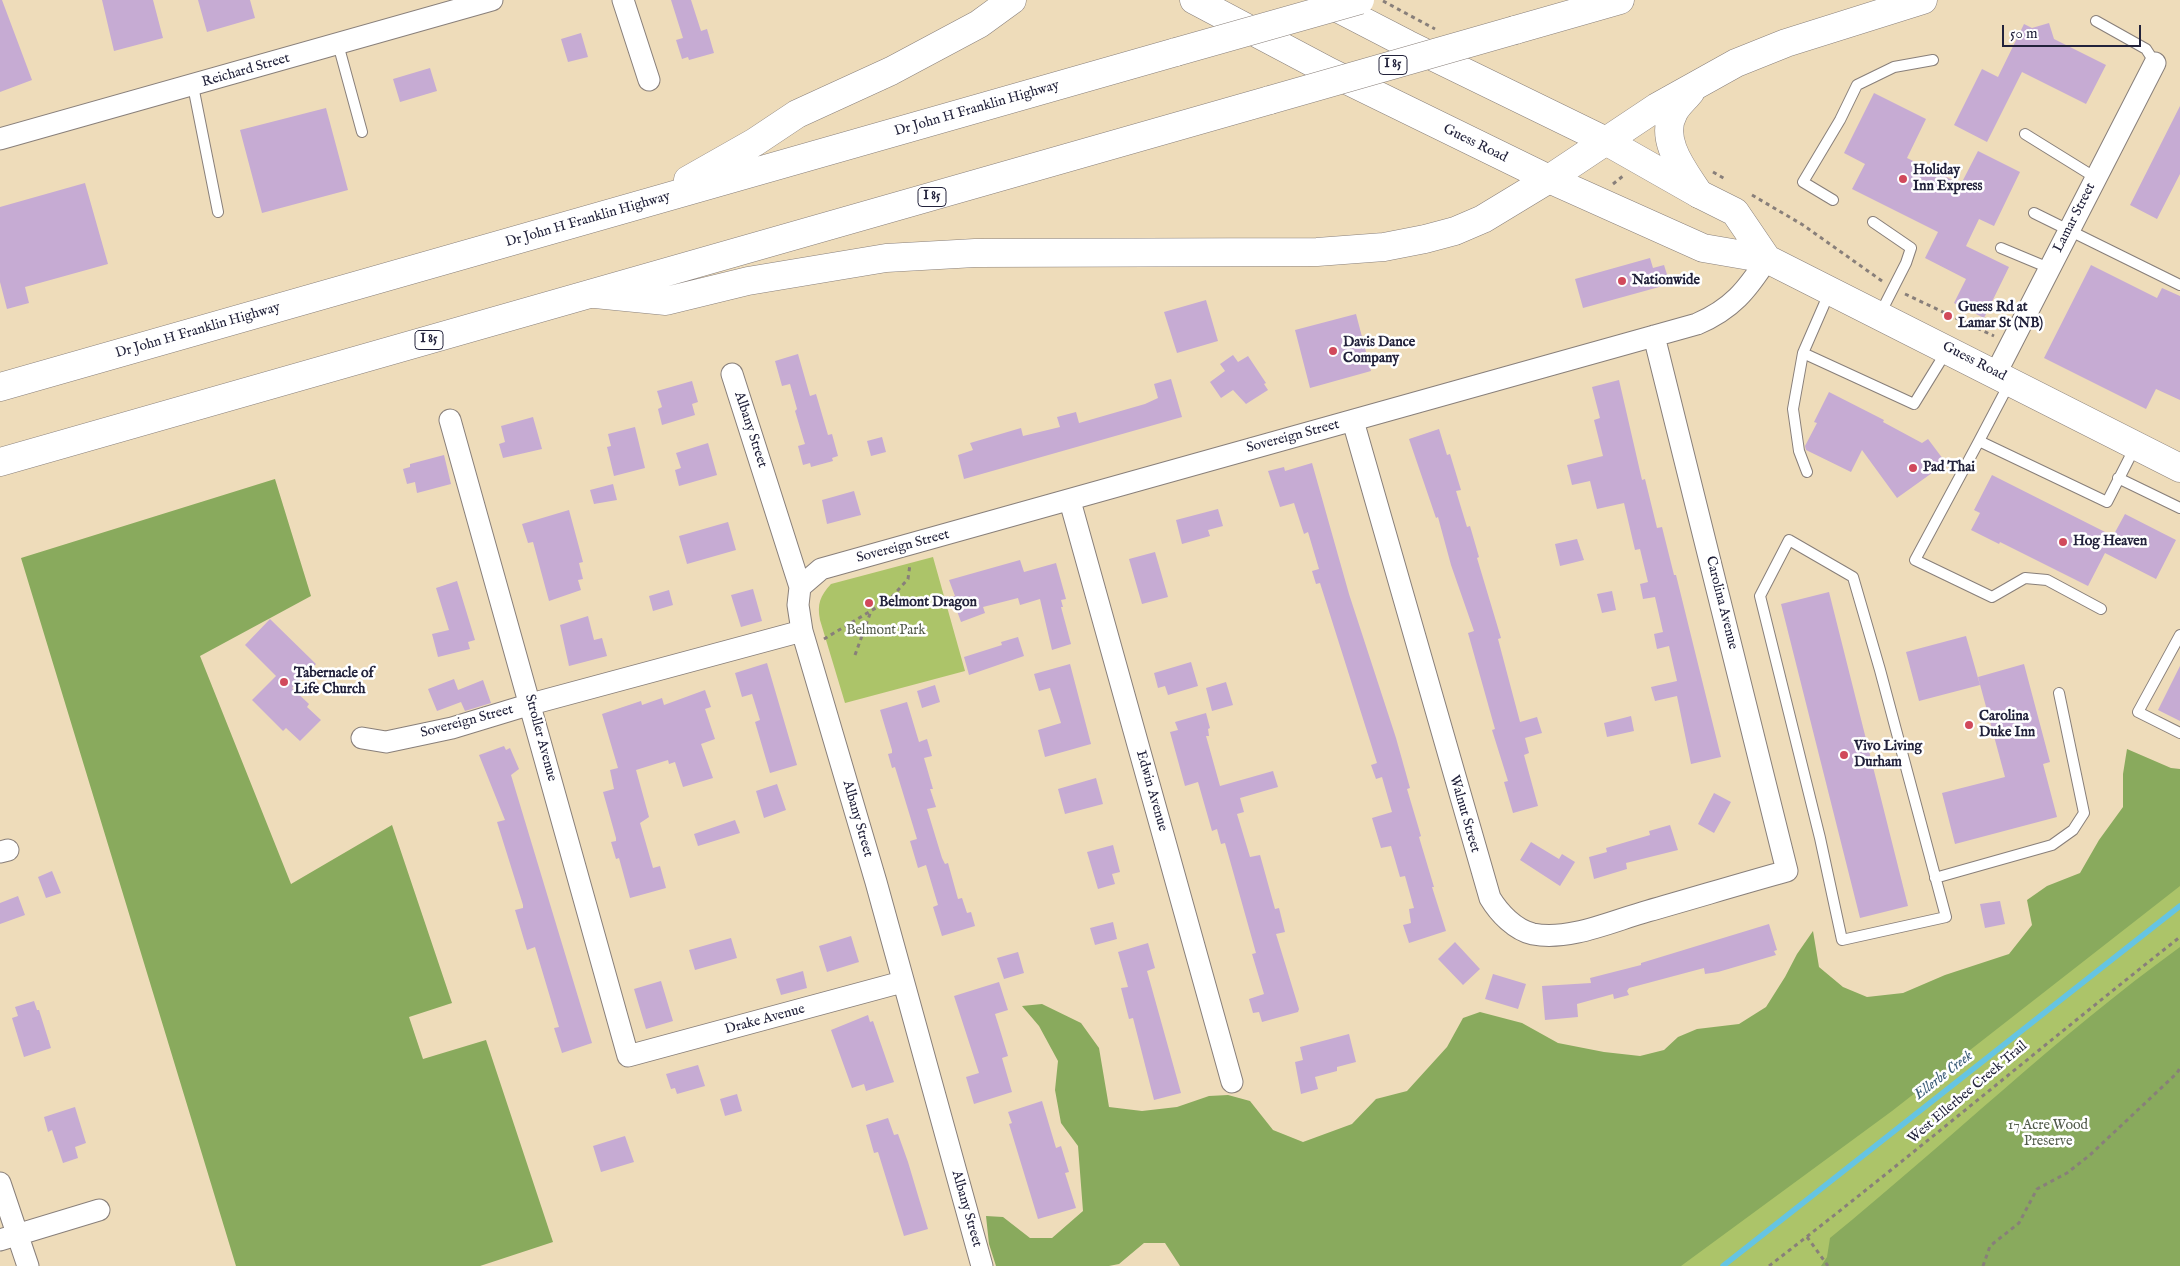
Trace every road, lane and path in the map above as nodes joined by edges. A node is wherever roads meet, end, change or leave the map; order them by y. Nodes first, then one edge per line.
1 (492, 0) edge
2 (623, 0) edge
3 (1012, 0) edge
4 (1194, 0) edge
5 (1322, 0) edge
6 (1360, 0) edge
7 (1620, 0) edge
8 (1923, 0) edge
9 (2096, 21) dead end
10 (338, 44) junction
11 (1933, 60) dead end
12 (2155, 63) joint
13 (648, 80) dead end
14 (1699, 82) junction
15 (193, 86) junction
16 (362, 132) dead end
17 (2025, 134) dead end
18 (0, 138) edge
19 (1604, 140) junction
20 (2096, 178) junction
21 (1549, 179) junction
22 (1699, 194) junction
23 (1834, 200) dead end
24 (639, 205) junction
25 (218, 212) dead end
26 (2034, 213) dead end
27 (1873, 222) dead end
28 (2068, 231) junction
29 (2001, 248) dead end
30 (1767, 259) junction
31 (2050, 268) junction
32 (2180, 285) edge
33 (1830, 290) junction
34 (595, 294) junction
35 (1880, 315) junction
36 (1654, 336) junction
37 (1948, 349) junction
38 (1803, 353) junction
39 (732, 374) dead end
40 (2003, 377) junction
41 (0, 387) edge
42 (450, 420) dead end
43 (1353, 421) junction
44 (1979, 441) junction
45 (2136, 445) junction
46 (0, 462) edge
47 (2180, 468) edge
48 (1808, 472) dead end
49 (2118, 478) junction
50 (1070, 501) junction
51 (2180, 508) edge
52 (909, 545) junction
53 (800, 587) junction
54 (2101, 609) dead end
55 (871, 610) junction
56 (2180, 634) edge
57 (805, 641) junction
58 (855, 655) dead end
59 (2059, 693) dead end
60 (531, 704) junction
61 (2180, 732) edge
62 (362, 738) dead end
63 (1787, 870) joint
64 (1935, 878) junction
65 (2180, 937) edge
66 (902, 982) junction
67 (628, 1056) joint
68 (2180, 1068) edge
69 (1232, 1082) dead end
70 (0, 1182) edge
71 (99, 1210) dead end
72 (1807, 1237) junction
73 (9, 1238) edge
74 (28, 1266) edge
75 (982, 1266) edge
76 (1769, 1266) edge
77 (1828, 1266) edge
78 (1983, 1266) edge

1 - 10 street, Reichard Street
2 - 13 street
3 - 24 main road
4 - 21 main road, Guess Road
5 - 19 main road, Guess Road
6 - 24 main road, Dr John H Franklin Highway, bridge
7 - 34 main road, I 85, bridge
8 - 14 main road
9 - 12 lane
10 - 15 street, Reichard Street
10 - 16 lane
11 - 23 lane
12 - 20 street, Lamar Street
14 - 19 main road
14 - 22 main road
15 - 18 street, Reichard Street
15 - 25 lane
17 - 20 lane
19 - 21 main road
19 - 22 main road, Guess Road
20 - 28 street, Lamar Street
21 - 30 main road, Guess Road
21 - 34 main road
22 - 30 main road, Guess Road
24 - 41 main road, Dr John H Franklin Highway
26 - 28 lane
27 - 35 lane
28 - 31 street, Lamar Street
28 - 32 lane
29 - 31 lane
30 - 33 main road, Guess Road
30 - 36 street, Sovereign Street
31 - 40 street, Lamar Street
33 - 35 main road, Guess Road
33 - 38 lane
34 - 46 main road, I 85
35 - 37 main road, Guess Road
36 - 43 street, Sovereign Street
36 - 63 street, Carolina Avenue
37 - 38 lane
37 - 40 main road, Guess Road
38 - 48 lane
39 - 53 street, Albany Street
40 - 44 lane
40 - 45 main road, Guess Road
42 - 60 street, Stroller Avenue
43 - 50 street, Sovereign Street
43 - 63 street, Walnut Street
44 - 49 lane
44 - 54 lane
45 - 47 main road, Guess Road
45 - 49 lane
49 - 51 lane
50 - 52 street, Sovereign Street
50 - 69 street, Edwin Avenue
52 - 53 street, Sovereign Street
52 - 55 path
53 - 57 street, Albany Street
55 - 57 path
55 - 58 path
56 - 61 lane
57 - 60 street, Sovereign Street
57 - 66 street, Albany Street
59 - 64 lane
60 - 62 street, Sovereign Street
60 - 67 street, Stroller Avenue
64 - 64 lane
65 - 72 path, West Ellerbee Creek Trail
66 - 67 street, Drake Avenue
66 - 75 street, Albany Street
68 - 78 path
70 - 73 street
71 - 73 street
72 - 76 path, West Ellerbee Creek Trail
72 - 77 path
73 - 74 street

